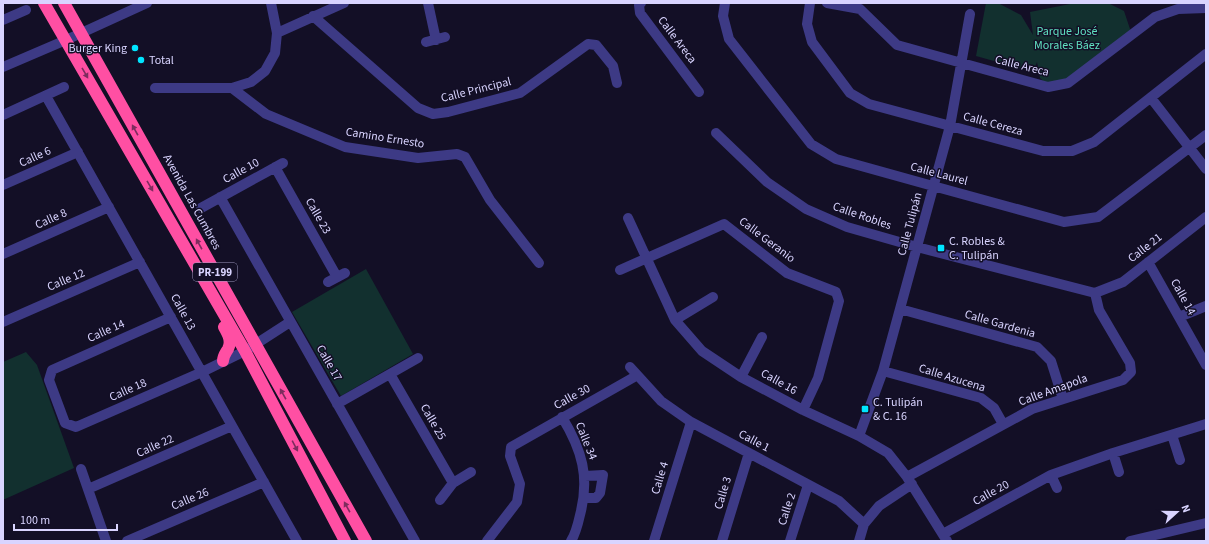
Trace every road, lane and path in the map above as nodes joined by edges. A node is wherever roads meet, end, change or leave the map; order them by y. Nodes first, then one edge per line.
1 (44, 3) edge
2 (64, 3) edge
3 (147, 3) edge
4 (271, 3) edge
5 (344, 3) edge
6 (428, 3) edge
7 (641, 3) edge
8 (725, 3) edge
9 (810, 3) edge
10 (827, 3) edge
11 (1206, 8) edge
12 (26, 10) dead end
13 (970, 14) dead end
14 (313, 16) junction
15 (3, 20) edge
16 (81, 33) junction
17 (277, 33) junction
18 (66, 40) junction
19 (436, 40) dead end
20 (1206, 54) edge
21 (961, 64) junction
22 (3, 66) edge
23 (617, 83) dead end
24 (64, 87) dead end
25 (155, 88) dead end
26 (232, 88) junction
27 (699, 92) dead end
28 (46, 96) junction
29 (1151, 98) junction
30 (3, 115) edge
31 (950, 126) junction
32 (716, 133) dead end
33 (1206, 135) edge
34 (1190, 148) junction
35 (78, 152) junction
36 (279, 165) joint
37 (1206, 169) edge
38 (3, 185) edge
39 (933, 186) junction
40 (220, 198) junction
41 (109, 207) junction
42 (200, 208) dead end
43 (1206, 217) edge
44 (628, 218) dead end
45 (917, 247) junction
46 (3, 254) edge
47 (646, 258) junction
48 (140, 262) junction
49 (194, 262) junction
50 (1148, 262) junction
51 (539, 263) dead end
52 (620, 270) dead end
53 (337, 277) dead end
54 (1095, 294) junction
55 (713, 297) dead end
56 (1206, 306) edge
57 (900, 309) junction
58 (171, 317) junction
59 (1179, 317) junction
60 (675, 320) junction
61 (3, 322) edge
62 (290, 322) junction
63 (762, 337) dead end
64 (255, 344) junction
65 (245, 351) junction
66 (418, 358) dead end
67 (223, 361) junction
68 (1206, 365) edge
69 (630, 367) dead end
70 (883, 371) junction
71 (202, 372) junction
72 (390, 374) junction
73 (636, 376) junction
74 (741, 376) junction
75 (1063, 399) junction
76 (337, 404) junction
77 (803, 410) junction
78 (562, 417) junction
79 (691, 422) junction
80 (65, 423) joint
81 (1003, 424) junction
82 (1206, 424) edge
83 (232, 426) junction
84 (1172, 435) junction
85 (859, 436) junction
86 (749, 453) junction
87 (1113, 453) junction
88 (1180, 460) dead end
89 (81, 469) dead end
90 (471, 472) dead end
91 (1119, 472) dead end
92 (1051, 475) junction
93 (585, 476) junction
94 (910, 480) junction
95 (264, 482) junction
96 (453, 483) junction
97 (808, 485) junction
98 (1057, 488) dead end
99 (88, 489) junction
100 (584, 498) junction
101 (440, 500) dead end
102 (1206, 523) edge
103 (864, 524) junction
104 (945, 538) edge
105 (293, 540) edge
106 (106, 541) edge
107 (127, 541) edge
108 (345, 541) edge
109 (366, 541) edge
110 (415, 541) edge
111 (487, 541) edge
112 (571, 541) edge
113 (654, 541) edge
114 (722, 541) edge
115 (790, 541) edge
116 (859, 541) edge
117 (1130, 541) edge

1 - 18 highway, PR-199
2 - 16 highway, Avenida Las Cumbres / PR-199
3 - 16 street
4 - 17 street
5 - 14 street
6 - 19 street
7 - 27 street, Calle Areca
8 - 39 street, Calle Laurel
9 - 31 street, Calle Cereza
10 - 21 street, Calle Areca
11 - 21 street, Calle Areca
12 - 15 street
13 - 21 street, Calle Tulipán
14 - 17 street
14 - 23 street, Calle Principal
16 - 18 street
64 -> 16 highway, Avenida Las Cumbres / PR-199
17 - 26 street
18 - 22 street
18 -> 49 highway, PR-199
20 - 29 street, Calle Cereza
21 - 31 street, Calle Tulipán
24 - 28 street
25 - 26 street
26 - 51 street, Camino Ernesto
28 - 30 street
28 - 35 street, Calle 13
29 - 31 street, Calle Cereza
29 - 34 street
31 - 39 street, Calle Tulipán
32 - 45 street, Calle Robles
33 - 34 street, Calle Laurel
34 - 37 street
34 - 39 street, Calle Laurel
35 - 38 street, Calle 6
35 - 41 street, Calle 13
36 - 40 street, Calle 10
36 - 53 street, Calle 23
39 - 45 street, Calle Tulipán
40 - 42 street, Calle 10
40 - 62 street, Calle 17
41 - 46 street, Calle 8
41 - 48 street, Calle 13
43 - 50 street, Calle 21
44 - 47 street, Calle 16
45 - 54 street, Calle Robles
45 - 57 street, Calle Tulipán
47 - 52 street, Calle Geranio
47 - 60 street, Calle 16
47 - 77 street, Calle Geranio
48 - 58 street, Calle 13
48 - 61 street, Calle 12
49 - 65 highway, PR-199
49 - 67 highway
50 - 54 street, Calle 21
50 - 59 street, Calle 14
54 - 75 street, Calle Amapola
55 - 60 street
56 - 59 street
57 - 70 street, Calle Tulipán
57 - 75 street, Calle Gardenia
58 - 71 street, Calle 13
58 - 80 street, Calle 14
59 - 68 street, Calle 14
60 - 74 street, Calle 16
62 - 64 street, Calle 18
62 - 76 street, Calle 17
63 - 74 street
64 - 65 street, Calle 18
109 -> 64 highway, Avenida Las Cumbres / PR-199
65 - 67 street, Calle 18
65 -> 108 highway, PR-199
66 - 72 street
67 - 71 street, Calle 18
69 - 73 street, Calle 1
70 - 81 street, Calle Azucena
70 - 85 street, Calle Tulipán
71 - 80 street, Calle 18
71 - 83 street, Calle 13
72 - 76 street
72 - 96 street, Calle 25
73 - 78 street, Calle 30
73 - 79 street, Calle 1
74 - 77 street, Calle 16
75 - 81 street, Calle Amapola
76 - 110 street, Calle 17
77 - 85 street, Calle 16
78 - 93 street, Calle 34
78 - 111 street, Calle 30
79 - 86 street, Calle 1
79 - 113 street, Calle 4
81 - 94 street, Calle Amapola
82 - 84 street, Calle 20
83 - 95 street, Calle 13
83 - 99 street, Calle 22
84 - 87 street, Calle 20
84 - 88 street
85 - 94 street, Calle 16
86 - 97 street, Calle 1
86 - 114 street, Calle 3
87 - 91 street
87 - 92 street, Calle 20
89 - 99 street
90 - 96 street
92 - 98 street
92 - 104 street, Calle 20
93 - 100 street, Calle 34
93 - 100 street
94 - 103 street
94 - 104 street, Calle 16
95 - 105 street, Calle 13
95 - 107 street, Calle 26
96 - 101 street
97 - 103 street, Calle 1
97 - 115 street, Calle 2
99 - 106 street
100 - 112 street, Calle 34
102 - 117 street
103 - 116 street

